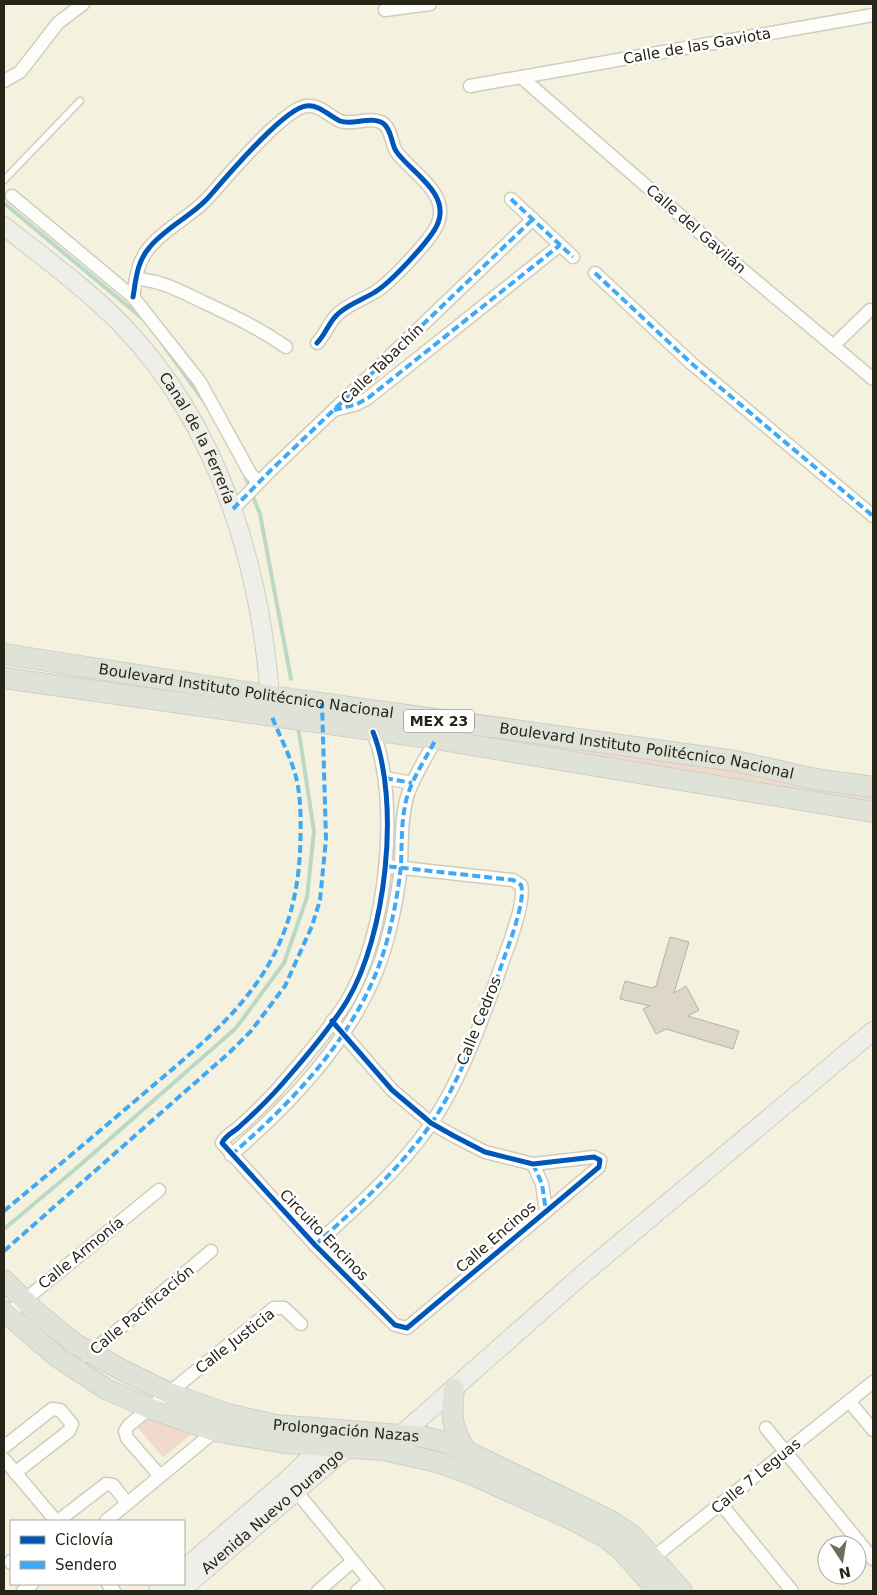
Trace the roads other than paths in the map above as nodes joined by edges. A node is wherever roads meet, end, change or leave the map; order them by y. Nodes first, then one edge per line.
1 (83, 4) edge
2 (430, 4) edge
3 (385, 10) dead end
4 (873, 15) edge
5 (521, 77) junction
6 (4, 81) edge
7 (470, 86) dead end
8 (80, 101) dead end
9 (4, 180) edge
10 (12, 196) dead end
11 (511, 199) dead end
12 (533, 220) junction
13 (4, 226) edge
14 (560, 245) junction
15 (573, 257) dead end
16 (595, 273) dead end
17 (136, 279) junction
18 (133, 297) junction
19 (870, 310) dead end
20 (317, 343) dead end
21 (833, 346) junction
22 (286, 347) dead end
23 (873, 379) edge
24 (334, 410) junction
25 (253, 488) junction
26 (233, 509) junction
27 (873, 516) edge
28 (4, 654) edge
29 (4, 678) edge
30 (271, 696) junction
31 (272, 717) junction
32 (439, 730) junction
33 (373, 732) junction
34 (385, 778) junction
35 (412, 783) junction
36 (873, 787) edge
37 (873, 812) edge
38 (388, 816) junction
39 (403, 819) junction
40 (385, 866) junction
41 (400, 867) junction
42 (332, 1021) junction
43 (873, 1031) edge
44 (344, 1033) junction
45 (431, 1123) junction
46 (231, 1155) junction
47 (533, 1164) junction
48 (159, 1190) dead end
49 (546, 1211) junction
50 (315, 1246) junction
51 (211, 1251) dead end
52 (4, 1280) edge
53 (24, 1300) junction
54 (5, 1314) edge
55 (301, 1324) dead end
56 (403, 1328) joint
57 (90, 1354) junction
58 (74, 1368) junction
59 (873, 1382) edge
60 (454, 1389) junction
61 (169, 1393) junction
62 (849, 1401) junction
63 (150, 1408) junction
64 (766, 1428) dead end
65 (337, 1430) junction
66 (873, 1430) edge
67 (215, 1431) junction
68 (364, 1431) junction
69 (402, 1435) junction
70 (324, 1446) junction
71 (4, 1447) edge
72 (350, 1448) junction
73 (384, 1450) junction
74 (466, 1451) junction
75 (786, 1452) junction
76 (4, 1459) edge
77 (15, 1473) junction
78 (160, 1476) junction
79 (291, 1486) junction
80 (127, 1503) junction
81 (721, 1504) junction
82 (56, 1520) edge
83 (58, 1520) edge
84 (107, 1520) edge
85 (873, 1559) edge
86 (353, 1561) junction
87 (646, 1563) junction
88 (185, 1568) edge
89 (369, 1581) junction
90 (180, 1591) edge
91 (318, 1591) edge
92 (357, 1591) edge
93 (378, 1591) edge
94 (658, 1591) edge
95 (682, 1591) edge
96 (792, 1591) edge

1 - 6 street
2 - 3 street
4 - 5 street, Calle de las Gaviota
5 - 7 street, Calle de las Gaviota
5 - 21 street, Calle del Gavilán
8 - 9 lane
10 - 18 street
11 - 12 street
12 - 14 street
12 - 24 street, Calle Tabachín
13 - 26 street, Canal de la Ferrería
14 - 15 street
14 - 24 street
16 - 27 street
17 - 18 street
17 - 20 street
17 - 22 street
18 - 25 street
19 - 21 street
21 - 23 street, Calle del Gavilán
24 - 25 street, Calle Tabachín
25 - 26 street, Calle Tabachín
26 - 30 street, Canal de la Ferrería
28 - 30 main road, Boulevard Instituto Politécnico Nacional / MEX 23
29 - 31 main road, Boulevard Instituto Politécnico Nacional / MEX 23
30 - 31 street, Canal de la Ferrería
30 - 32 main road, Boulevard Instituto Politécnico Nacional / MEX 23
31 - 33 main road, Boulevard Instituto Politécnico Nacional / MEX 23
32 - 33 main road, Boulevard Instituto Politécnico Nacional / MEX 23
32 - 35 street
32 - 36 main road, Boulevard Instituto Politécnico Nacional / MEX 23
32 - 37 main road, Boulevard Instituto Politécnico Nacional / MEX 23
33 - 34 street
34 - 35 street
34 - 38 street
35 - 39 street
38 - 39 street
38 - 40 street
39 - 41 street
40 - 41 street, Calle Cedros
40 - 42 street
41 - 44 street
41 - 45 street, Calle Cedros
42 - 44 street
42 - 46 street
43 - 60 street
44 - 45 street
44 - 46 street
45 - 47 street
45 - 50 street, Calle Cedros
46 - 50 street, Circuito Encinos
47 - 49 street
47 - 49 street, Calle Encinos
48 - 53 street, Calle Armonía
49 - 56 street, Calle Encinos
50 - 56 street, Circuito Encinos
51 - 57 street, Calle Pacificación
52 - 53 main road, Prolongación Nazas
53 - 54 street, Calle Armonía
53 - 57 main road, Prolongación Nazas
54 - 58 main road, Prolongación Nazas
55 - 61 street, Calle Justicia
57 - 58 street, Calle Pacificación
57 - 61 main road, Prolongación Nazas
58 - 63 main road, Prolongación Nazas
59 - 62 street, Calle 7 Leguas
60 - 69 street
60 - 74 main road
61 - 63 street, Calle Justicia
61 - 65 main road, Prolongación Nazas
62 - 66 street
62 - 75 street, Calle 7 Leguas
63 - 67 main road, Prolongación Nazas
63 - 78 street, Calle Justicia
64 - 75 street
65 - 68 main road, Prolongación Nazas
65 - 70 street, Avenida Nuevo Durango
67 - 70 main road, Prolongación Nazas
67 - 78 street
68 - 69 main road, Prolongación Nazas
68 - 72 street, Avenida Nuevo Durango
69 - 73 street
69 - 74 main road, Prolongación Nazas
70 - 72 main road, Prolongación Nazas
70 - 79 street, Avenida Nuevo Durango
71 - 77 street
72 - 73 main road, Prolongación Nazas
72 - 79 street, Avenida Nuevo Durango
73 - 87 main road, Prolongación Nazas
74 - 87 main road, Prolongación Nazas
75 - 81 street, Calle 7 Leguas
75 - 85 street
76 - 77 street
77 - 82 street
78 - 80 street
79 - 86 street
79 - 88 street, Avenida Nuevo Durango
79 - 90 street, Avenida Nuevo Durango
80 - 83 street
80 - 84 street
81 - 87 street, Calle 7 Leguas
81 - 96 street
86 - 89 street
86 - 91 street
87 - 94 main road, Prolongación Nazas
87 - 95 main road, Prolongación Nazas
89 - 92 street
89 - 93 street

